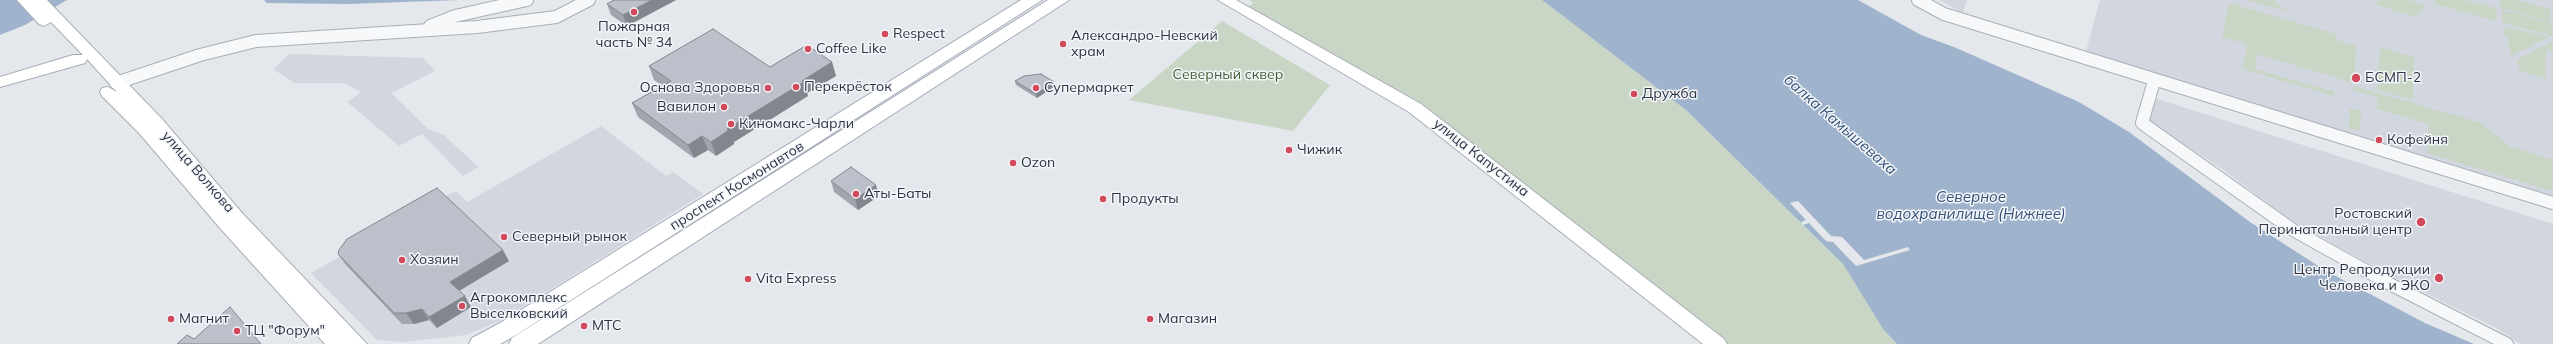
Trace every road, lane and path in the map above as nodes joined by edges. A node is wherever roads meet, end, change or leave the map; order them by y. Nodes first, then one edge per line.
1 (24, 0) edge
2 (39, 0) edge
3 (527, 0) edge
4 (589, 0) edge
5 (1033, 0) edge
6 (1060, 0) edge
7 (1225, 0) edge
8 (1918, 0) edge
9 (415, 31) junction
10 (66, 37) junction
11 (79, 58) junction
12 (2154, 81) junction
13 (0, 82) edge
14 (116, 83) junction
15 (2553, 203) edge
16 (337, 344) edge
17 (357, 344) edge
18 (480, 344) edge
19 (520, 344) edge
20 (1717, 344) edge
21 (2507, 344) edge

1 - 10 main road, улица Волкова
2 - 10 main road, улица Волкова
3 - 9 street
4 - 9 street
5 - 18 main road, проспект Космонавтов
6 - 19 main road, проспект Космонавтов
7 - 20 main road, улица Капустина
8 - 12 street
9 - 14 street
10 - 11 main road, улица Волкова
10 - 14 main road, улица Волкова
11 - 13 main road
11 - 16 main road, улица Волкова
12 - 15 street
12 - 21 street
14 - 17 main road, улица Волкова

